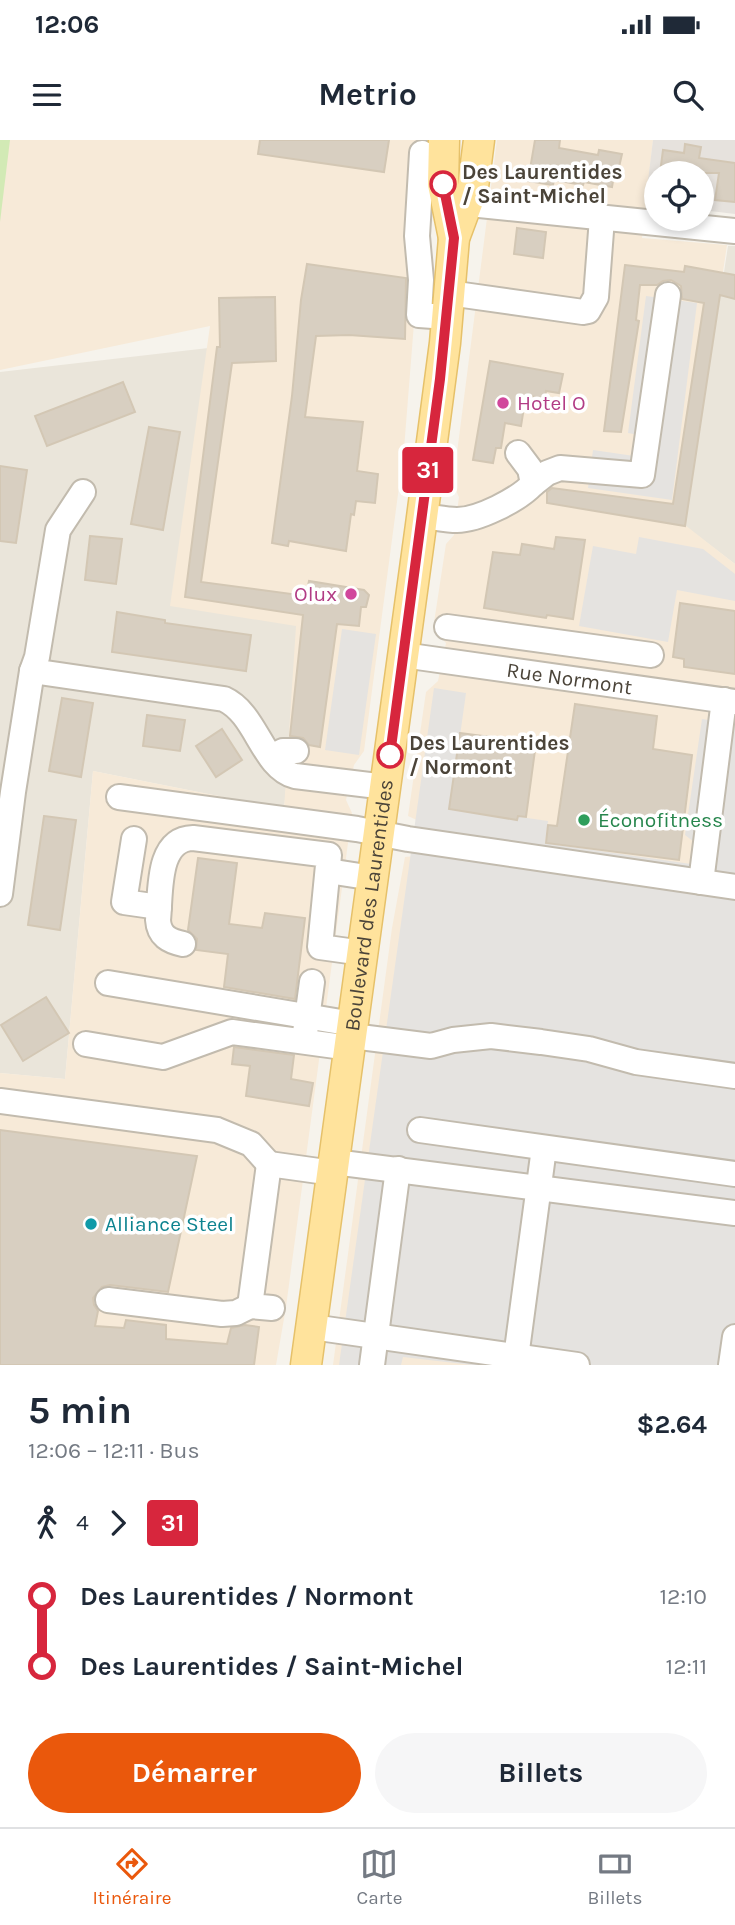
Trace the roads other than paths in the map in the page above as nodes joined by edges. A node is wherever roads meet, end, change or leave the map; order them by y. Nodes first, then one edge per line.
1 (479, 140) edge
2 (433, 147) edge
3 (457, 203) junction
4 (602, 218) junction
5 (735, 230) edge
6 (417, 236) junction
7 (454, 238) junction
8 (668, 295) dead end
9 (448, 305) junction
10 (518, 453) dead end
11 (533, 484) junction
12 (83, 492) dead end
13 (422, 516) junction
14 (447, 627) dead end
15 (521, 637) junction
16 (607, 649) junction
17 (403, 655) junction
18 (651, 655) dead end
19 (517, 670) junction
20 (32, 671) junction
21 (602, 683) junction
22 (729, 701) edge
23 (296, 751) dead end
24 (271, 757) junction
25 (386, 787) junction
26 (119, 797) dead end
27 (379, 833) junction
28 (134, 839) dead end
29 (328, 871) junction
30 (373, 878) junction
31 (701, 883) junction
32 (735, 887) edge
33 (0, 894) edge
34 (159, 907) junction
35 (183, 944) dead end
36 (363, 953) junction
37 (312, 982) dead end
38 (108, 983) dead end
39 (307, 1017) junction
40 (352, 1036) junction
41 (304, 1042) junction
42 (86, 1044) dead end
43 (735, 1076) edge
44 (0, 1101) edge
45 (420, 1130) dead end
46 (544, 1148) junction
47 (268, 1164) junction
48 (334, 1168) junction
49 (398, 1170) junction
50 (735, 1174) edge
51 (539, 1188) junction
52 (735, 1213) edge
53 (108, 1300) dead end
54 (312, 1326) junction
55 (376, 1336) junction
56 (735, 1337) edge
57 (515, 1361) edge
58 (306, 1365) edge
59 (372, 1365) edge
60 (577, 1365) edge
61 (731, 1365) edge

1 - 3 main road, Boulevard des Laurentides
2 - 3 main road, Boulevard des Laurentides
2 - 6 street
3 - 4 street
3 - 7 main road, Boulevard des Laurentides
4 - 5 street
4 - 9 street
6 - 7 street
6 - 9 street
7 - 9 main road, Boulevard des Laurentides
8 - 11 street
9 - 13 main road, Boulevard des Laurentides
10 - 11 street
11 - 13 street
12 - 20 street
13 - 17 main road, Boulevard des Laurentides
14 - 15 street
15 - 16 street
15 - 19 street
16 - 18 street
16 - 21 street
17 - 19 street, Rue Normont
17 - 25 main road, Boulevard des Laurentides
19 - 21 street, Rue Normont
20 - 24 street
20 - 33 street
21 - 22 street, Rue Normont
22 - 31 street
23 - 24 street
24 - 25 street
25 - 27 main road, Boulevard des Laurentides
26 - 27 street
27 - 30 main road, Boulevard des Laurentides
27 - 31 street
28 - 34 street
29 - 30 street
29 - 34 street
29 - 36 street
30 - 36 main road, Boulevard des Laurentides
31 - 32 street
34 - 35 street
36 - 40 main road, Boulevard des Laurentides
37 - 39 street
38 - 39 street
39 - 40 street
39 - 41 street
40 - 41 street
40 - 43 street
40 - 48 main road, Boulevard des Laurentides
41 - 42 street
44 - 47 street
45 - 46 street
46 - 50 street
46 - 51 street
47 - 48 street
47 - 53 street
48 - 49 street
48 - 54 main road, Boulevard des Laurentides
49 - 51 street
49 - 55 street
51 - 52 street
51 - 57 street
54 - 55 street
54 - 58 main road, Boulevard des Laurentides
55 - 57 street
55 - 59 street
56 - 61 street
57 - 60 street

